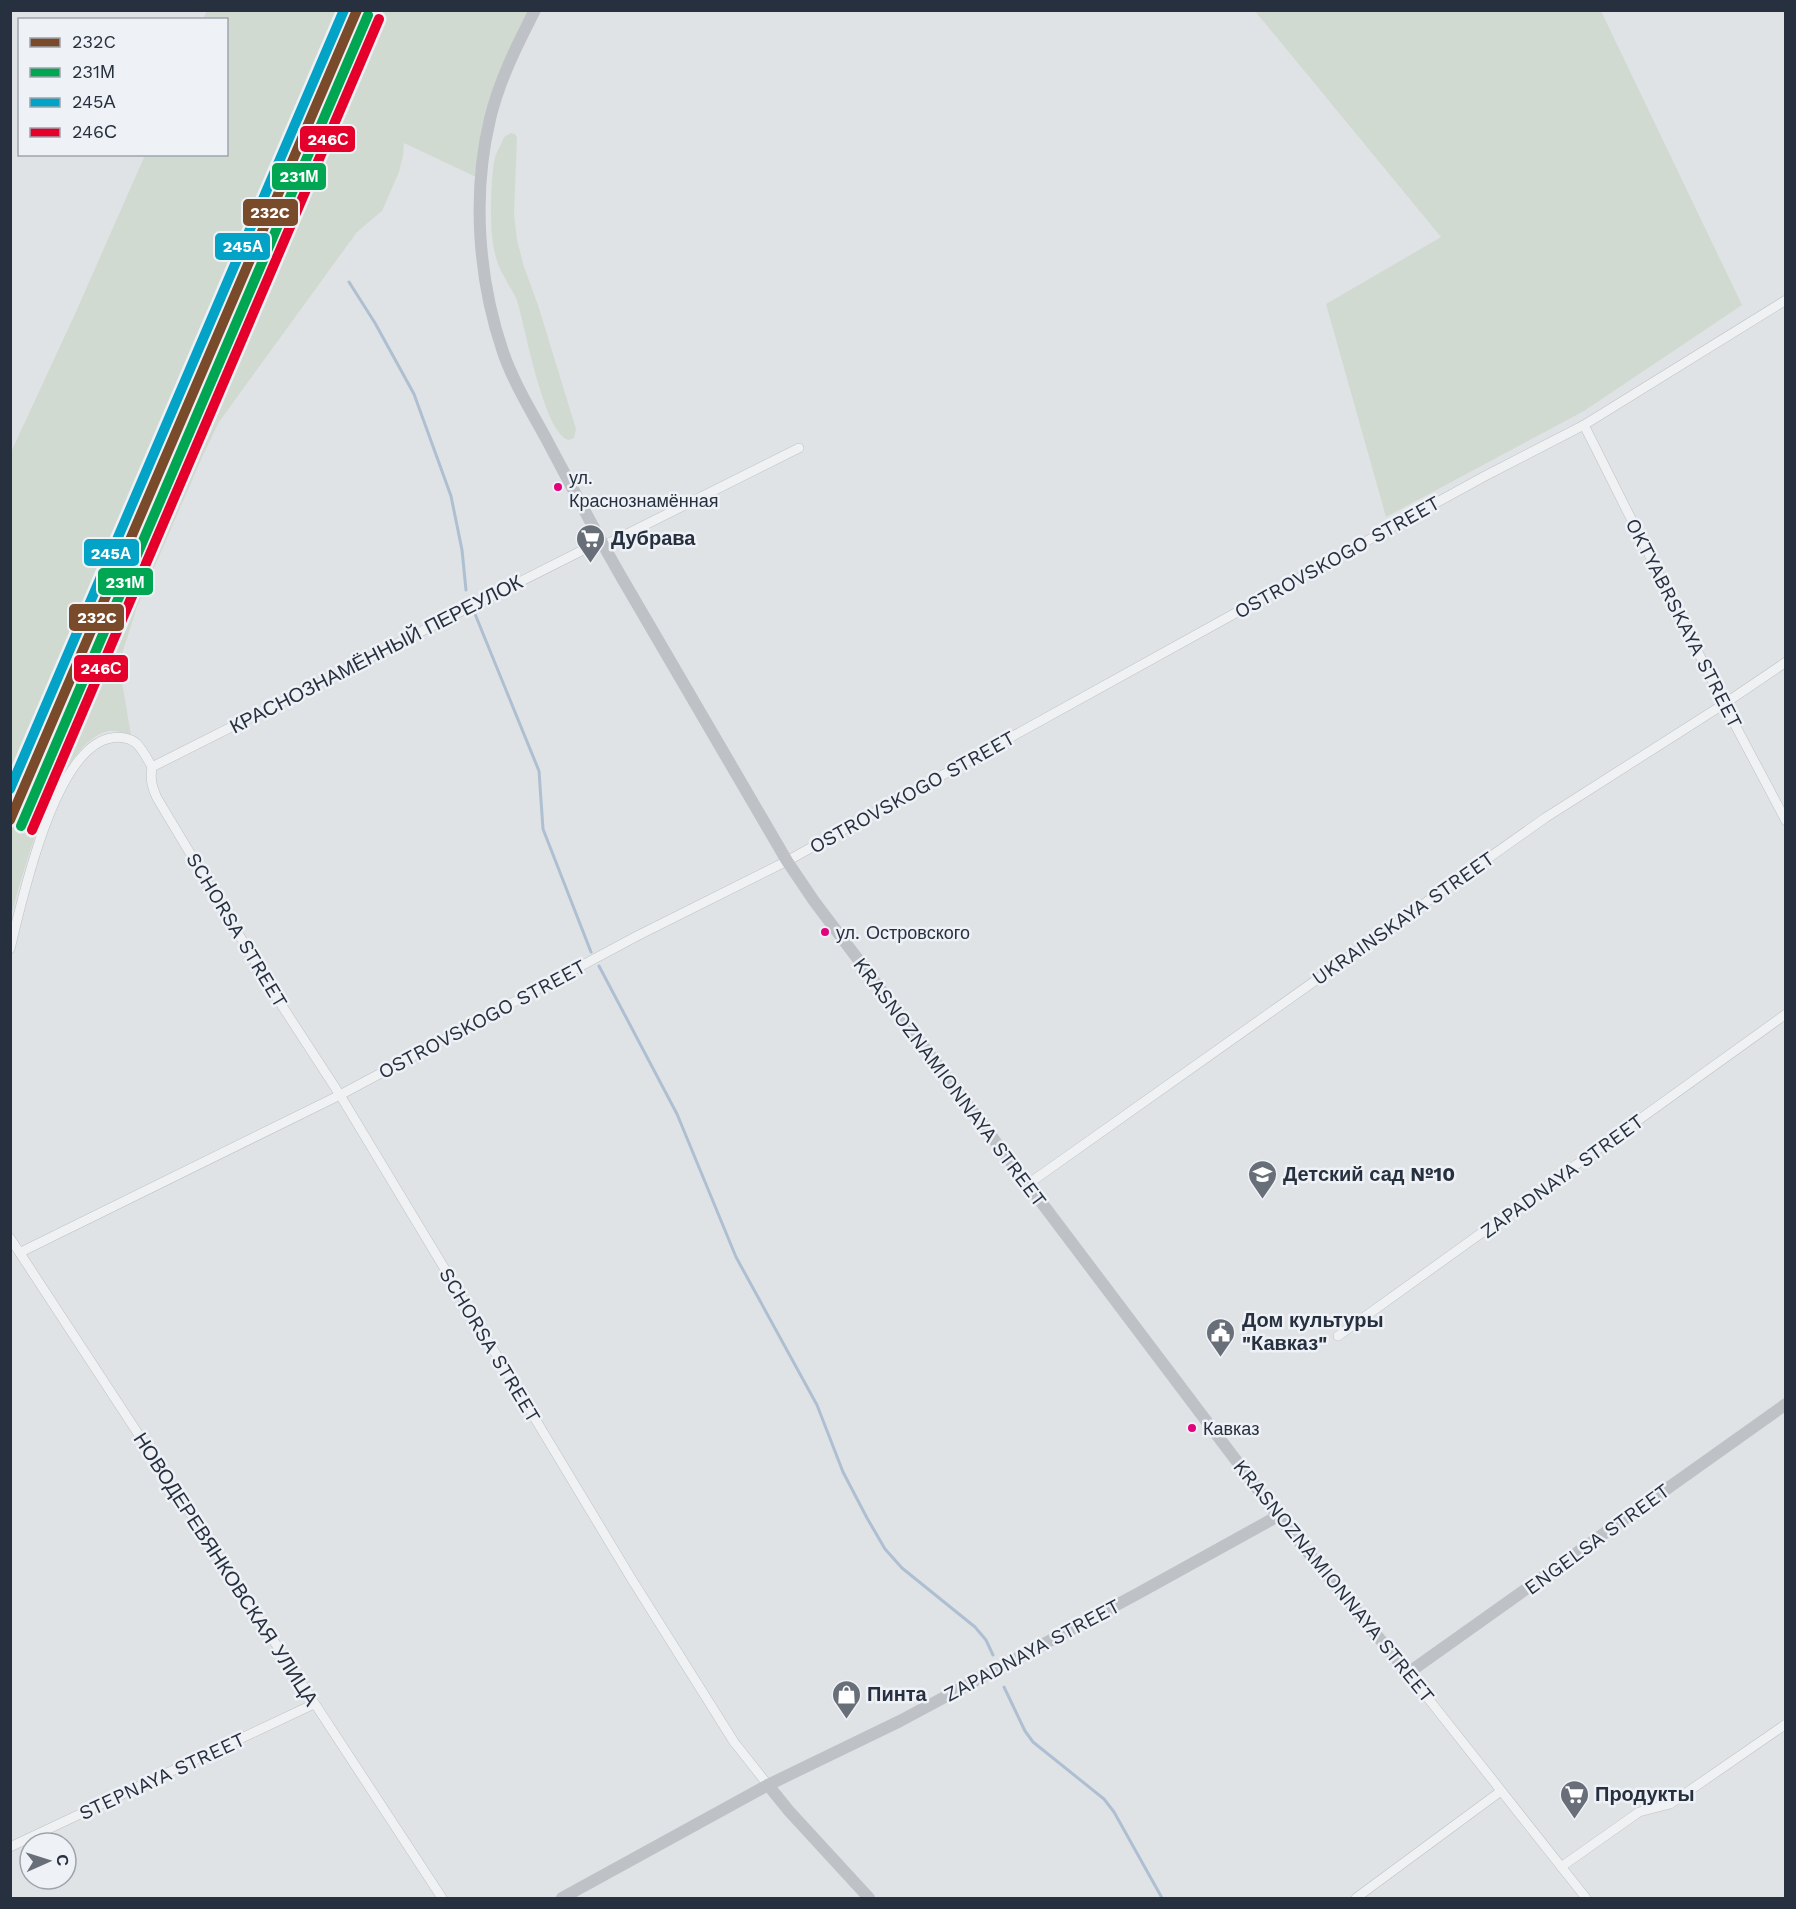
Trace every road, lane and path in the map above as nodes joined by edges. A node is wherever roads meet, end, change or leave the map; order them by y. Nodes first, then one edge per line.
1 (535, 10) edge
2 (1785, 300) edge
3 (1584, 424) junction
4 (799, 448) dead end
5 (602, 543) junction
6 (1785, 662) edge
7 (1724, 704) junction
8 (152, 767) junction
9 (1785, 821) edge
10 (788, 861) junction
11 (10, 949) edge
12 (1785, 1014) edge
13 (340, 1095) junction
14 (1028, 1184) junction
15 (10, 1238) edge
16 (21, 1252) junction
17 (1338, 1336) dead end
18 (1785, 1404) edge
19 (1278, 1516) junction
20 (1408, 1673) junction
21 (314, 1704) junction
22 (1785, 1724) edge
23 (768, 1785) junction
24 (1501, 1791) junction
25 (10, 1847) edge
26 (1561, 1867) junction
27 (442, 1899) edge
28 (562, 1899) edge
29 (869, 1899) edge
30 (1356, 1899) edge
31 (1586, 1899) edge

1 - 5 main road, KRASNOZNAMIONNAYA STREET
2 - 3 street, OSTROVSKOGO STREET
3 - 7 street, OKTYABRSKAYA STREET
3 - 10 street, OSTROVSKOGO STREET
4 - 5 street, КРАСНОЗНАМЁННЫЙ ПЕРЕУЛОК
5 - 8 street, КРАСНОЗНАМЁННЫЙ ПЕРЕУЛОК
5 - 10 main road, KRASNOZNAMIONNAYA STREET
6 - 7 street, UKRAINSKAYA STREET
7 - 9 street, OKTYABRSKAYA STREET
7 - 14 street, UKRAINSKAYA STREET
8 - 11 street
8 - 13 street, SCHORSA STREET
10 - 13 street, OSTROVSKOGO STREET
10 - 14 main road, KRASNOZNAMIONNAYA STREET
12 - 17 street, ZAPADNAYA STREET
13 - 16 street, OSTROVSKOGO STREET
13 - 23 street, SCHORSA STREET
14 - 19 main road, KRASNOZNAMIONNAYA STREET
15 - 16 street, НОВОДЕРЕВЯНКОВСКАЯ УЛИЦА
16 - 21 street, НОВОДЕРЕВЯНКОВСКАЯ УЛИЦА
18 - 20 main road, ENGELSA STREET
19 - 20 main road, KRASNOZNAMIONNAYA STREET
19 - 23 main road, ZAPADNAYA STREET
20 - 24 street, KRASNOZNAMIONNAYA STREET
21 - 25 street, STEPNAYA STREET
21 - 27 street, НОВОДЕРЕВЯНКОВСКАЯ УЛИЦА
22 - 26 street
23 - 28 main road, ZAPADNAYA STREET
23 - 29 main road, SCHORSA STREET
24 - 26 street, KRASNOZNAMIONNAYA STREET
24 - 30 street
26 - 31 street, KRASNOZNAMIONNAYA STREET

